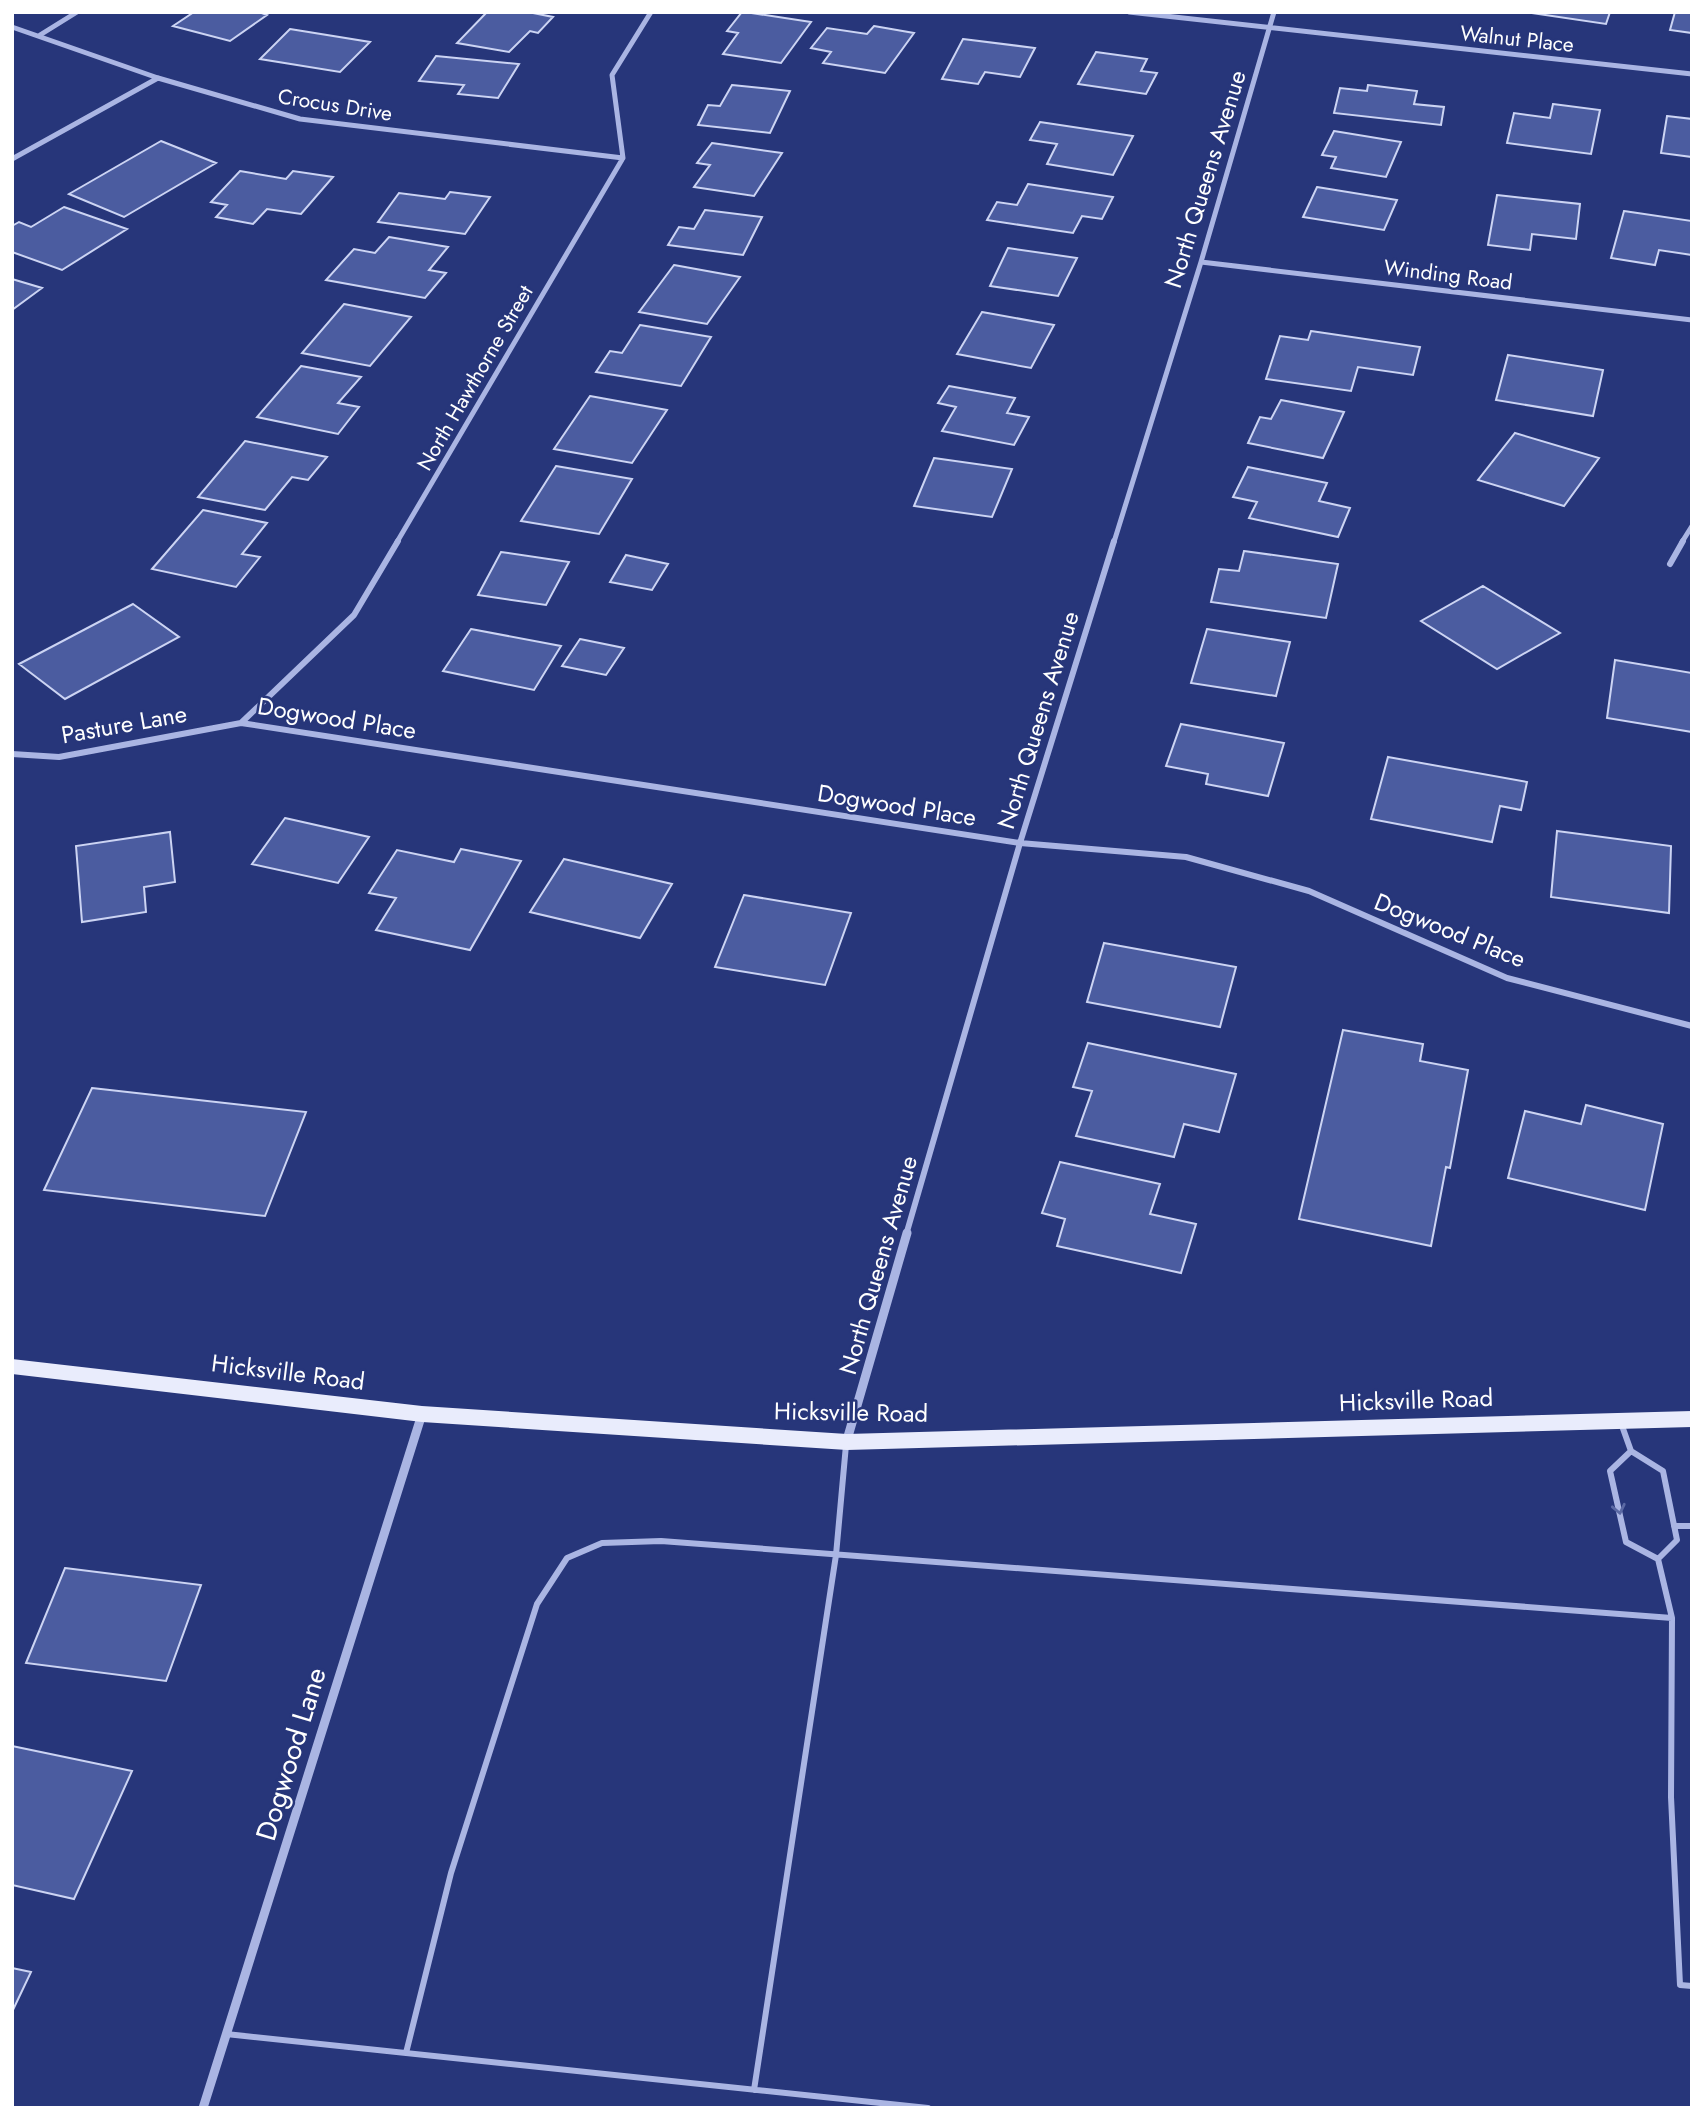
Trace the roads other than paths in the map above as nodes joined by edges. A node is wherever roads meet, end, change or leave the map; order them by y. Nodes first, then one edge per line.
1 (77, 12) edge
2 (651, 12) edge
3 (1129, 12) edge
4 (1274, 12) edge
5 (12, 27) edge
6 (1270, 28) junction
7 (40, 35) junction
8 (1692, 74) edge
9 (158, 78) junction
10 (623, 158) junction
11 (12, 159) edge
12 (1200, 262) junction
13 (1692, 320) edge
14 (1692, 526) edge
15 (1670, 564) dead end
16 (241, 723) junction
17 (12, 754) edge
18 (1020, 843) junction
19 (1692, 1026) edge
20 (12, 1366) edge
21 (422, 1414) junction
22 (1692, 1419) edge
23 (1620, 1421) junction
24 (847, 1442) junction
25 (1632, 1451) junction
26 (1674, 1525) junction
27 (1692, 1526) edge
28 (836, 1555) junction
29 (1658, 1559) junction
30 (1672, 1618) junction
31 (1692, 1986) edge
32 (226, 2035) junction
33 (406, 2053) junction
34 (754, 2090) junction
35 (203, 2108) edge
36 (928, 2108) edge

1 - 7 street
2 - 10 street
3 - 6 street, Walnut Place
4 - 6 street, North Queens Avenue
5 - 7 street, Crocus Drive
6 - 8 street, Walnut Place
6 - 12 street, North Queens Avenue
7 - 9 street, Crocus Drive
9 - 10 street, Crocus Drive
9 - 11 street
10 - 16 street, North Hawthorne Street
12 - 13 street, Winding Road
12 - 18 street, North Queens Avenue
14 - 15 street
16 - 17 street, Pasture Lane
16 - 18 street, Dogwood Place
18 - 19 street, Dogwood Place
18 - 24 street, North Queens Avenue
20 - 21 main road, Hicksville Road
21 - 24 main road, Hicksville Road
21 - 32 street, Dogwood Lane
22 - 23 main road, Hicksville Road
23 - 24 main road, Hicksville Road
23 - 25 lane
24 - 28 lane
25 - 26 lane
25 -> 29 lane
26 - 27 lane
26 - 29 lane
28 - 30 lane
28 - 33 lane
28 - 34 lane
29 - 30 lane
30 - 31 lane
32 - 33 lane
32 - 35 street, Dogwood Lane
33 - 34 lane
34 - 36 lane

